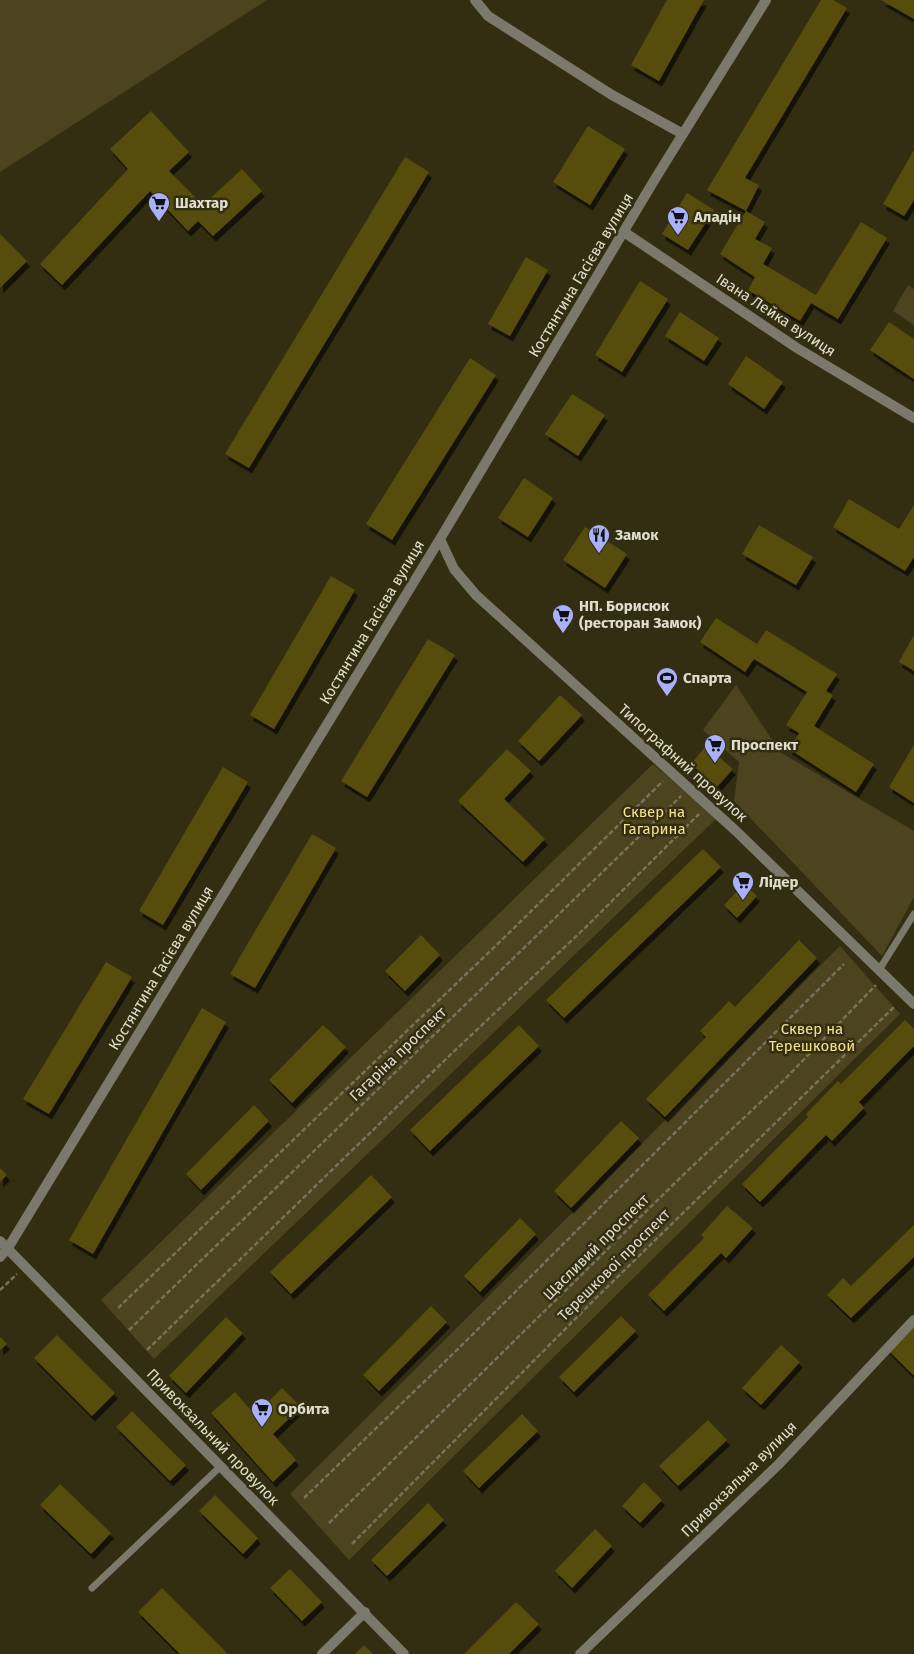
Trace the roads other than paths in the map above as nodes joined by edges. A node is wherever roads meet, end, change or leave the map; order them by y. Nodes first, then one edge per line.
1 (475, 0) edge
2 (766, 0) edge
3 (683, 134) junction
4 (624, 232) junction
5 (914, 418) edge
6 (440, 540) junction
7 (914, 914) edge
8 (879, 970) junction
9 (914, 1004) edge
10 (4, 1245) edge
11 (0, 1257) edge
12 (914, 1320) edge
13 (221, 1466) junction
14 (92, 1588) dead end
15 (365, 1612) junction
16 (322, 1654) edge
17 (404, 1654) edge
18 (580, 1654) edge

1 - 3 street
2 - 3 street, Костянтина Гасієва вулиця
3 - 4 street, Костянтина Гасієва вулиця
4 - 5 street, Івана Лейка вулиця
4 - 6 street, Костянтина Гасієва вулиця
6 - 8 street, Типографний провулок
6 - 10 street, Костянтина Гасієва вулиця
7 - 8 lane
8 - 9 street, Типографний провулок
10 - 11 street, Костянтина Гасієва вулиця
10 - 13 street, Привокзальний провулок
12 - 18 street, Привокзальна вулиця
13 - 14 lane
13 - 15 street, Привокзальний провулок
15 - 16 street
15 - 17 street, Привокзальний провулок

